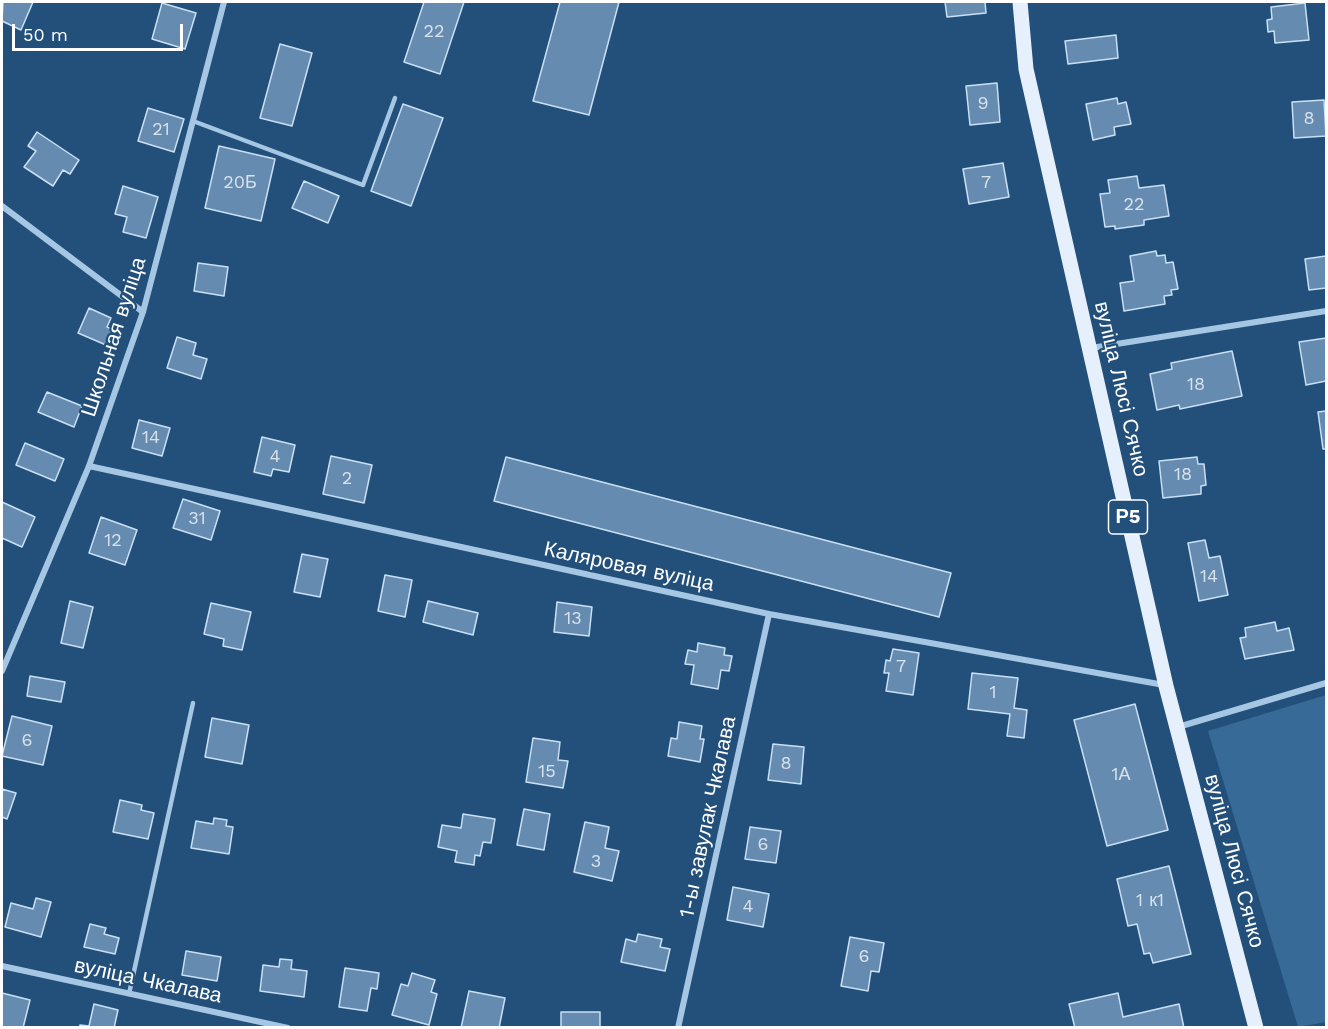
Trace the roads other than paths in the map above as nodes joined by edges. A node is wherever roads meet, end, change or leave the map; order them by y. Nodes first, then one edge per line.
1 (224, 2) edge
2 (1020, 2) edge
3 (395, 98) dead end
4 (193, 121) junction
5 (2, 206) edge
6 (1326, 311) edge
7 (143, 312) junction
8 (1091, 348) junction
9 (89, 466) junction
10 (769, 614) junction
11 (2, 671) edge
12 (1326, 683) edge
13 (1166, 686) junction
14 (193, 703) dead end
15 (1177, 728) junction
16 (2, 966) edge
17 (129, 994) junction
18 (288, 1028) edge
19 (678, 1028) edge
20 (1256, 1028) edge

1 - 4 street, Школьная вуліца
2 - 8 main road, вуліца Люсі Сячко / Р5
3 - 4 lane
4 - 7 street, Школьная вуліца
5 - 7 street
6 - 8 street
7 - 9 street, Школьная вуліца
8 - 13 main road, вуліца Люсі Сячко / Р5
9 - 10 street, Каляровая вуліца
9 - 11 street, Школьная вуліца
10 - 13 street, Каляровая вуліца
10 - 19 street, 1-ы завулак Чкалава
12 - 15 street
13 - 15 main road, вуліца Люсі Сячко / Р5
14 - 17 lane
15 - 20 main road, вуліца Люсі Сячко / Р5
16 - 17 street, вуліца Чкалава
17 - 18 street, вуліца Чкалава

